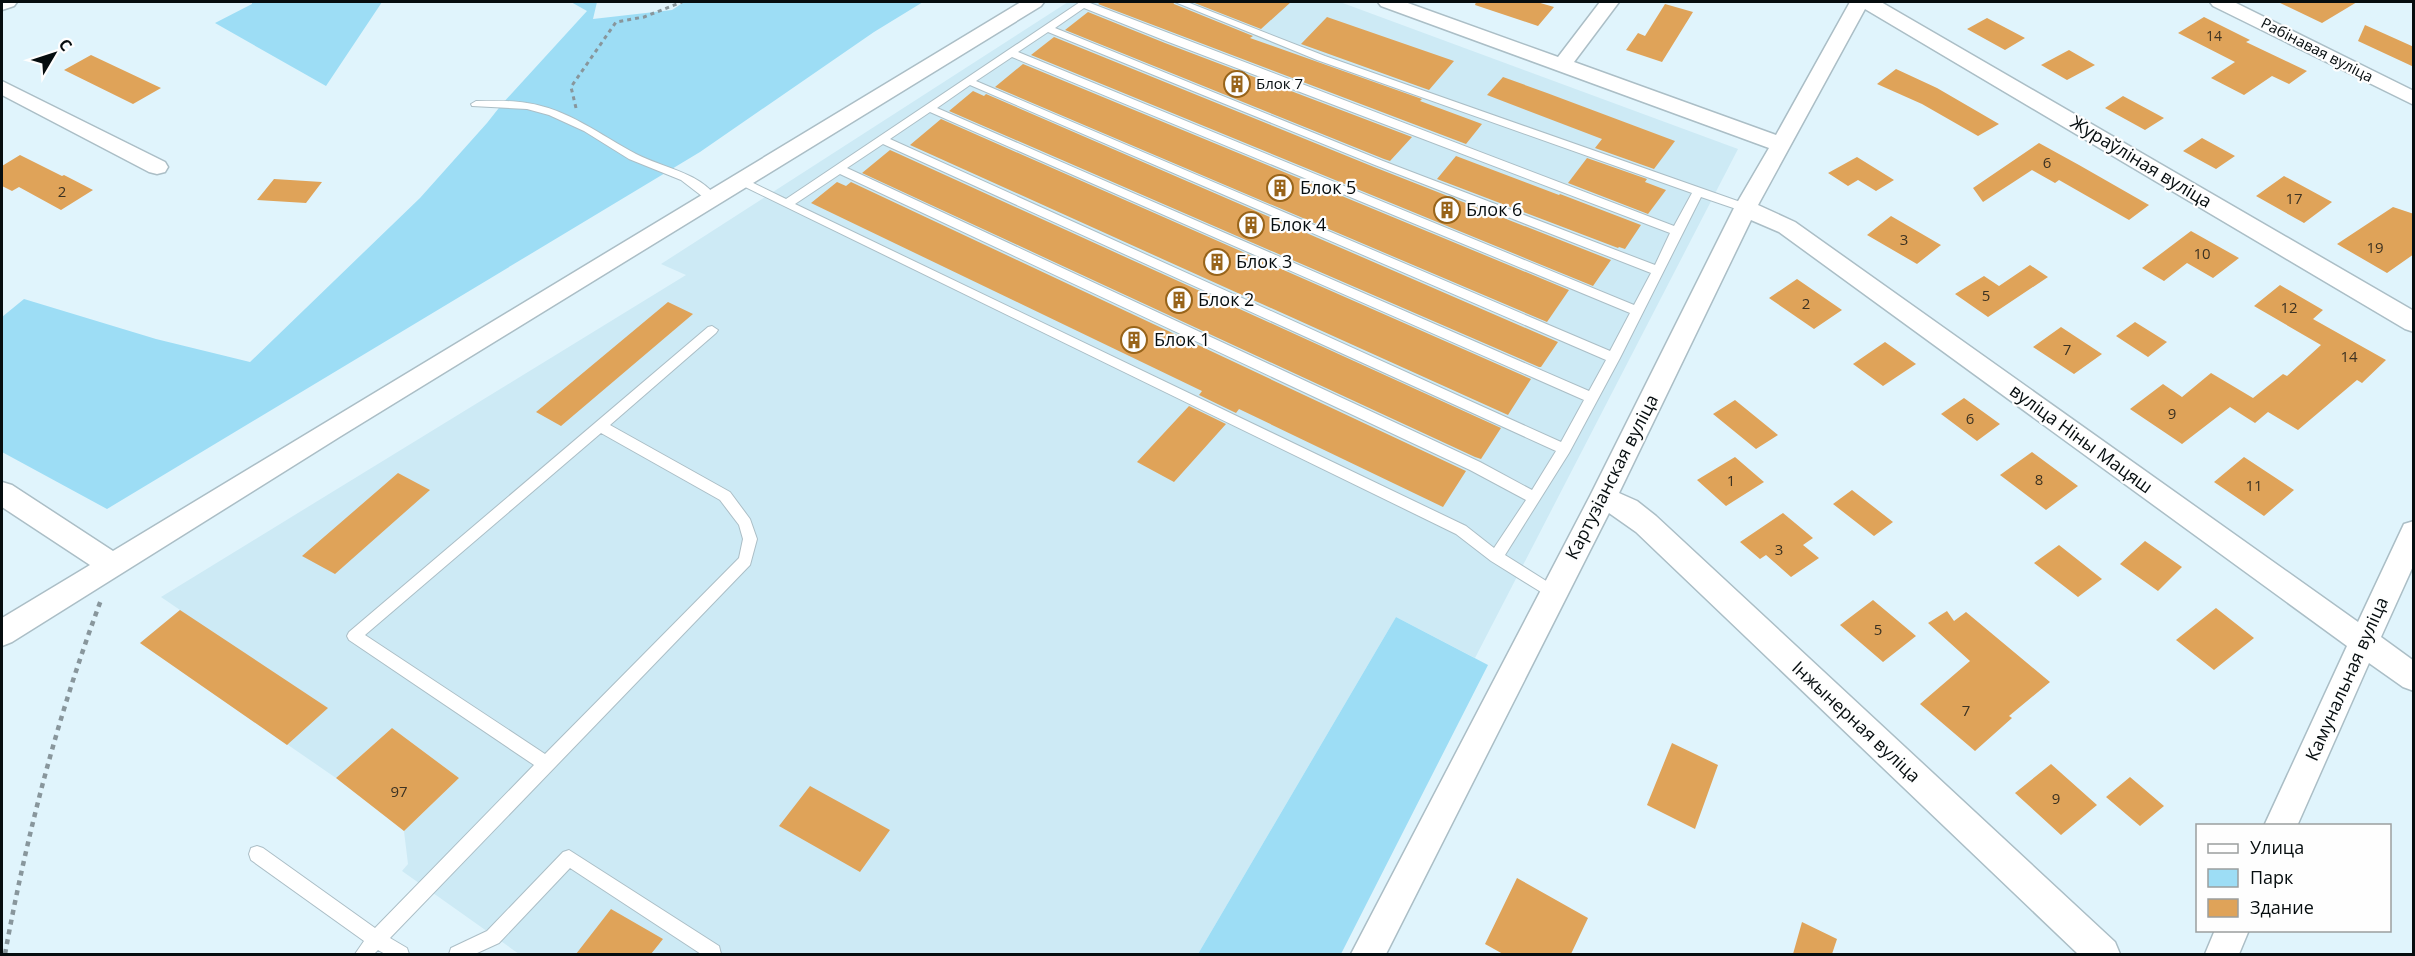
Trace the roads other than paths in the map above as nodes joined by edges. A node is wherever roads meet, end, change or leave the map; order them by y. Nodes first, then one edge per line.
1 (7, 2) edge
2 (1034, 2) edge
3 (1180, 2) edge
4 (1388, 2) edge
5 (1610, 2) edge
6 (1859, 2) edge
7 (1868, 2) edge
8 (2220, 2) edge
9 (1085, 3) edge
10 (2, 4) edge
11 (1047, 28) junction
12 (1011, 52) junction
13 (1562, 66) junction
14 (968, 81) junction
15 (2, 87) edge
16 (2414, 99) edge
17 (476, 104) dead end
18 (929, 108) junction
19 (882, 140) junction
20 (1782, 145) junction
21 (157, 168) dead end
22 (839, 169) junction
23 (739, 180) junction
24 (1699, 191) junction
25 (711, 197) junction
26 (787, 204) junction
27 (1745, 208) junction
28 (1676, 231) junction
29 (1658, 271) junction
30 (1638, 311) junction
31 (2414, 323) edge
32 (712, 330) dead end
33 (1614, 358) junction
34 (1592, 398) junction
35 (600, 426) junction
36 (1564, 448) junction
37 (2, 493) edge
38 (1535, 498) junction
39 (1603, 498) junction
40 (2414, 532) edge
41 (1496, 557) junction
42 (113, 565) junction
43 (1554, 593) junction
44 (2, 633) edge
45 (2363, 642) junction
46 (2414, 678) edge
47 (547, 764) junction
48 (2280, 824) edge
49 (257, 854) dead end
50 (2231, 932) edge
51 (377, 940) junction
52 (713, 952) dead end
53 (363, 954) edge
54 (401, 954) edge
55 (457, 954) edge
56 (1368, 954) edge
57 (2103, 954) edge
58 (2222, 954) edge

1 - 10 street
2 - 23 street
3 - 24 lane
4 - 13 street
5 - 13 street
6 - 20 street, Картузіанская вуліца
7 - 31 street, Жураўліная вуліца
8 - 16 street, Рабінавая вуліца
9 - 11 lane
9 - 28 lane
11 - 12 lane
11 - 29 lane
12 - 14 lane
12 - 30 lane
13 - 20 street
14 - 18 lane
14 - 33 lane
15 - 21 street
17 - 25 lane
18 - 19 lane
18 - 34 lane
19 - 22 lane
19 - 36 lane
20 - 27 street, Картузіанская вуліца
22 - 26 lane
22 - 38 lane
23 - 25 street
23 - 26 lane
24 - 27 lane
24 - 28 lane
25 - 42 street
26 - 41 lane
27 - 39 street, Картузіанская вуліца
27 - 45 street, вуліца Ніны Мацяш
28 - 29 lane
29 - 30 lane
30 - 33 lane
32 - 35 lane
33 - 34 lane
34 - 36 lane
35 - 47 lane
35 - 47 lane
36 - 38 lane
37 - 42 street
38 - 41 lane
39 - 43 street, Картузіанская вуліца
39 - 57 street, Інжынерная вуліца
40 - 45 street, Камунальная вуліца
41 - 43 lane
42 - 44 street
43 - 56 street, Картузіанская вуліца
45 - 46 street, вуліца Ніны Мацяш
45 - 48 street, Камунальная вуліца
47 - 51 lane
49 - 51 lane
50 - 58 street
51 - 53 lane
51 - 54 lane
52 - 55 lane

